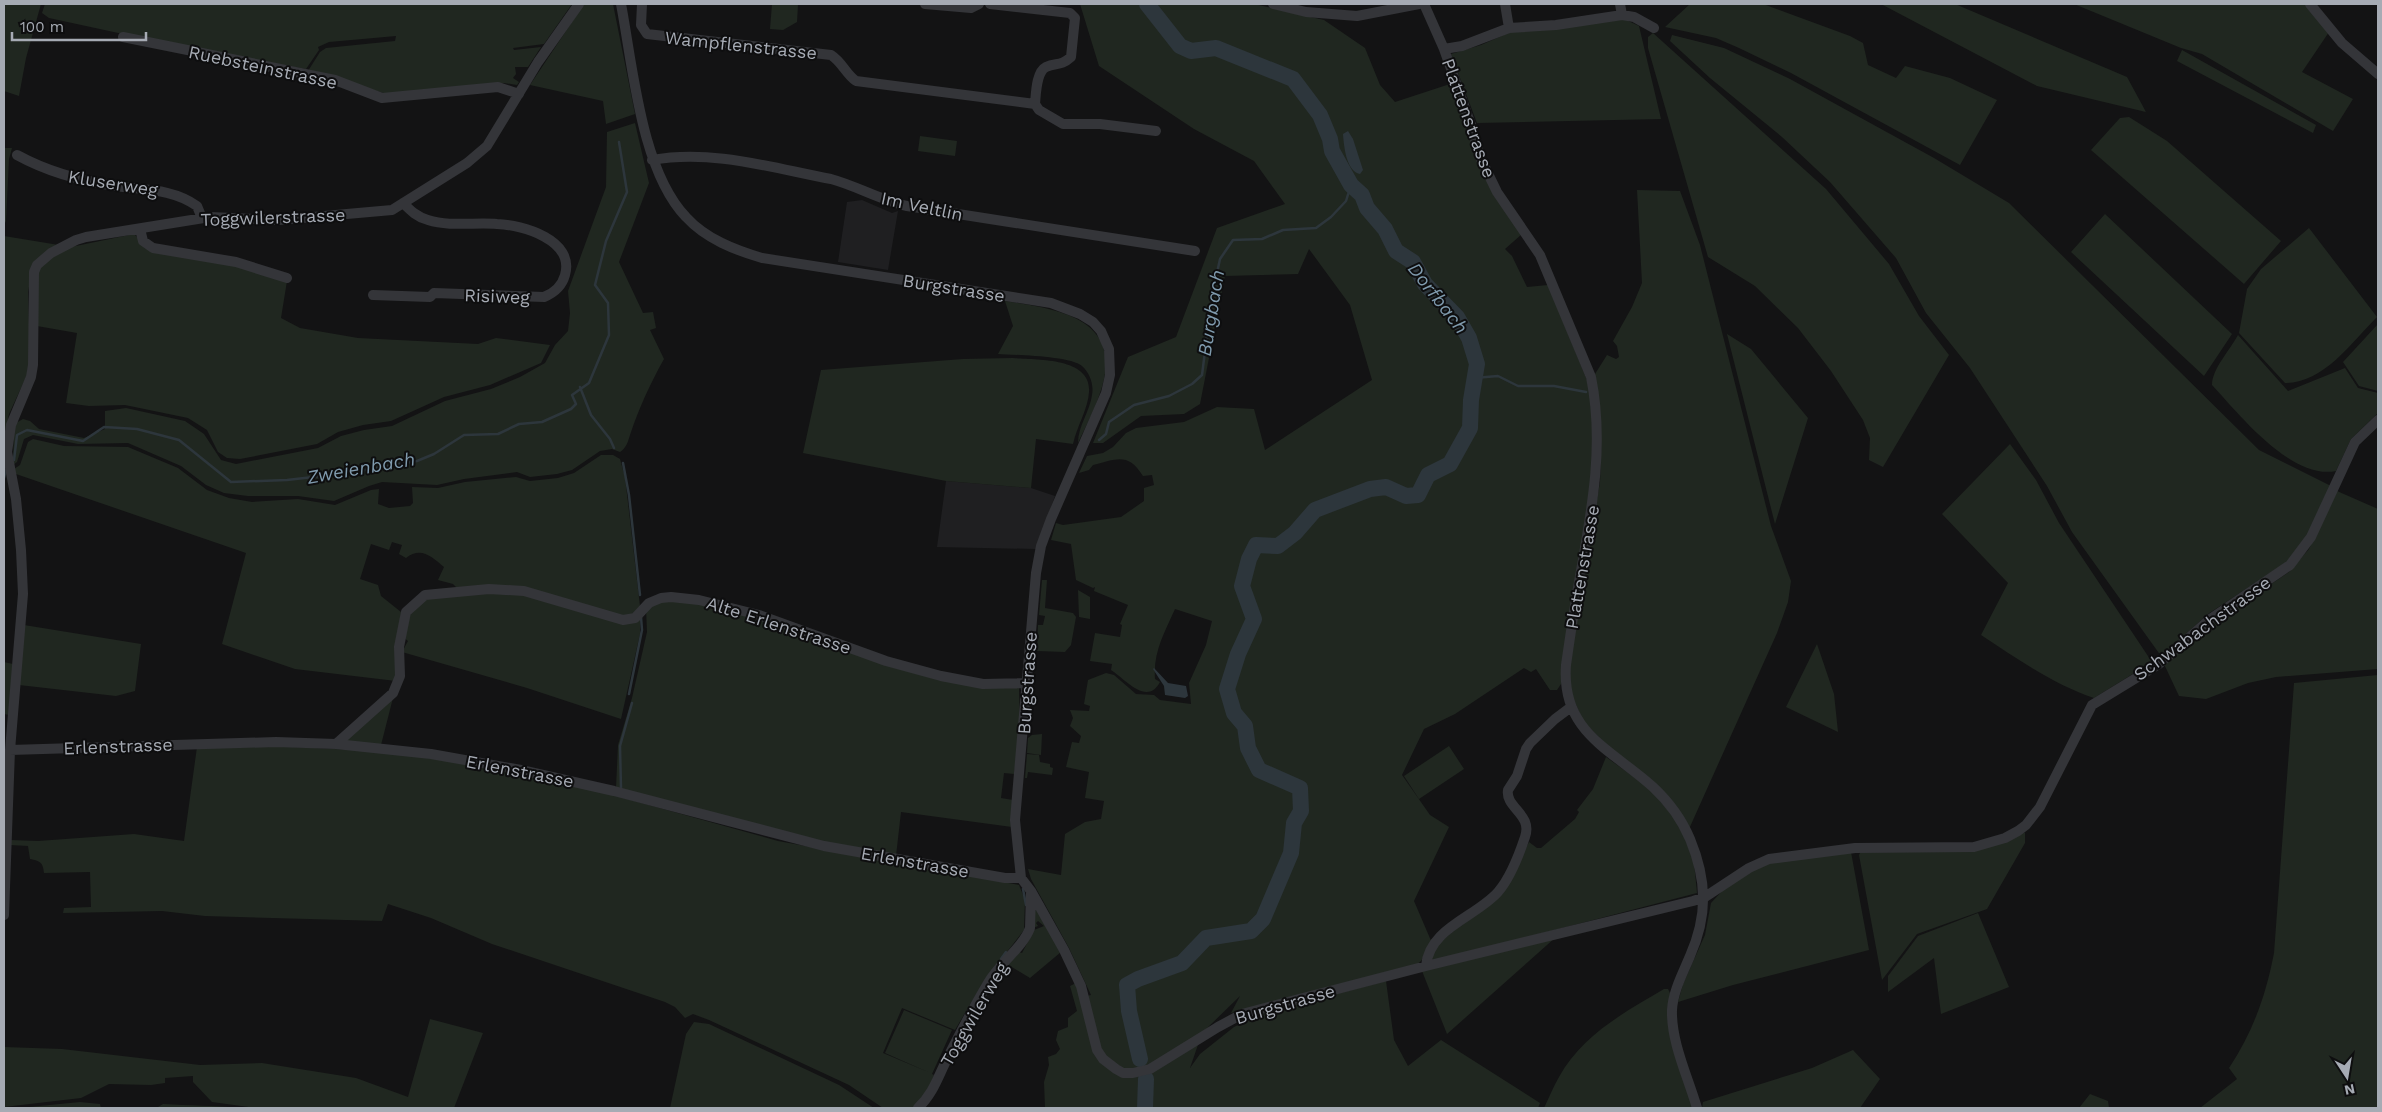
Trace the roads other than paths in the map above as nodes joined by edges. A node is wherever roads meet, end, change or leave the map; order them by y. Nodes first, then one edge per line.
1 (579, 4) edge
2 (621, 4) edge
3 (642, 4) edge
4 (925, 4) edge
5 (979, 4) edge
6 (990, 4) edge
7 (1273, 4) edge
8 (1419, 4) edge
9 (1424, 4) edge
10 (1505, 4) edge
11 (1620, 4) edge
12 (2310, 4) edge
13 (1321, 9) edge
14 (1622, 15) junction
15 (1509, 28) junction
16 (1654, 28) dead end
17 (123, 38) dead end
18 (1444, 50) junction
19 (2378, 74) edge
20 (519, 94) junction
21 (1035, 104) junction
22 (1156, 131) dead end
23 (17, 155) dead end
24 (652, 160) junction
25 (403, 203) junction
26 (202, 218) junction
27 (140, 229) junction
28 (1195, 250) dead end
29 (287, 278) dead end
30 (374, 295) dead end
31 (2378, 420) edge
32 (6, 458) edge
33 (1026, 683) junction
34 (1571, 707) junction
35 (336, 744) junction
36 (10, 750) junction
37 (1021, 878) junction
38 (1031, 891) junction
39 (1705, 898) junction
40 (4, 915) edge
41 (1426, 966) junction
42 (918, 1108) edge
43 (1697, 1108) edge

1 - 20 street, Toggwilerstrasse
2 - 24 street, Burgstrasse
3 - 21 street, Wampflenstrasse
4 - 5 street
6 - 21 street
7 - 13 street
8 - 13 street
9 - 18 street, Plattenstrasse
10 - 15 street
11 - 14 street
12 - 19 street
14 - 15 street
14 - 16 street
15 - 18 street
17 - 20 street, Ruebsteinstrasse
18 - 34 street, Plattenstrasse
20 - 25 street, Toggwilerstrasse
21 - 22 street
23 - 26 street, Kluserweg
24 - 28 street, Im Veltlin
24 - 33 street, Burgstrasse
25 - 26 street, Toggwilerstrasse
25 - 30 street, Risiweg
26 - 27 street, Toggwilerstrasse
27 - 29 street, Toggwilerstrasse
27 - 32 street, Toggwilerstrasse
31 - 39 street, Schwabachstrasse
32 - 36 street, Toggwilerstrasse
33 - 35 street, Alte Erlenstrasse
33 - 37 street, Burgstrasse
34 - 39 street, Plattenstrasse
34 - 41 street
35 - 36 street, Erlenstrasse
35 - 37 street, Erlenstrasse
36 - 40 street, Toggwilerstrasse
37 - 38 street, Burgstrasse
38 - 41 street, Burgstrasse
38 - 42 street, Toggwilerweg
39 - 41 street, Burgstrasse
39 - 43 street, Plattenstrasse

